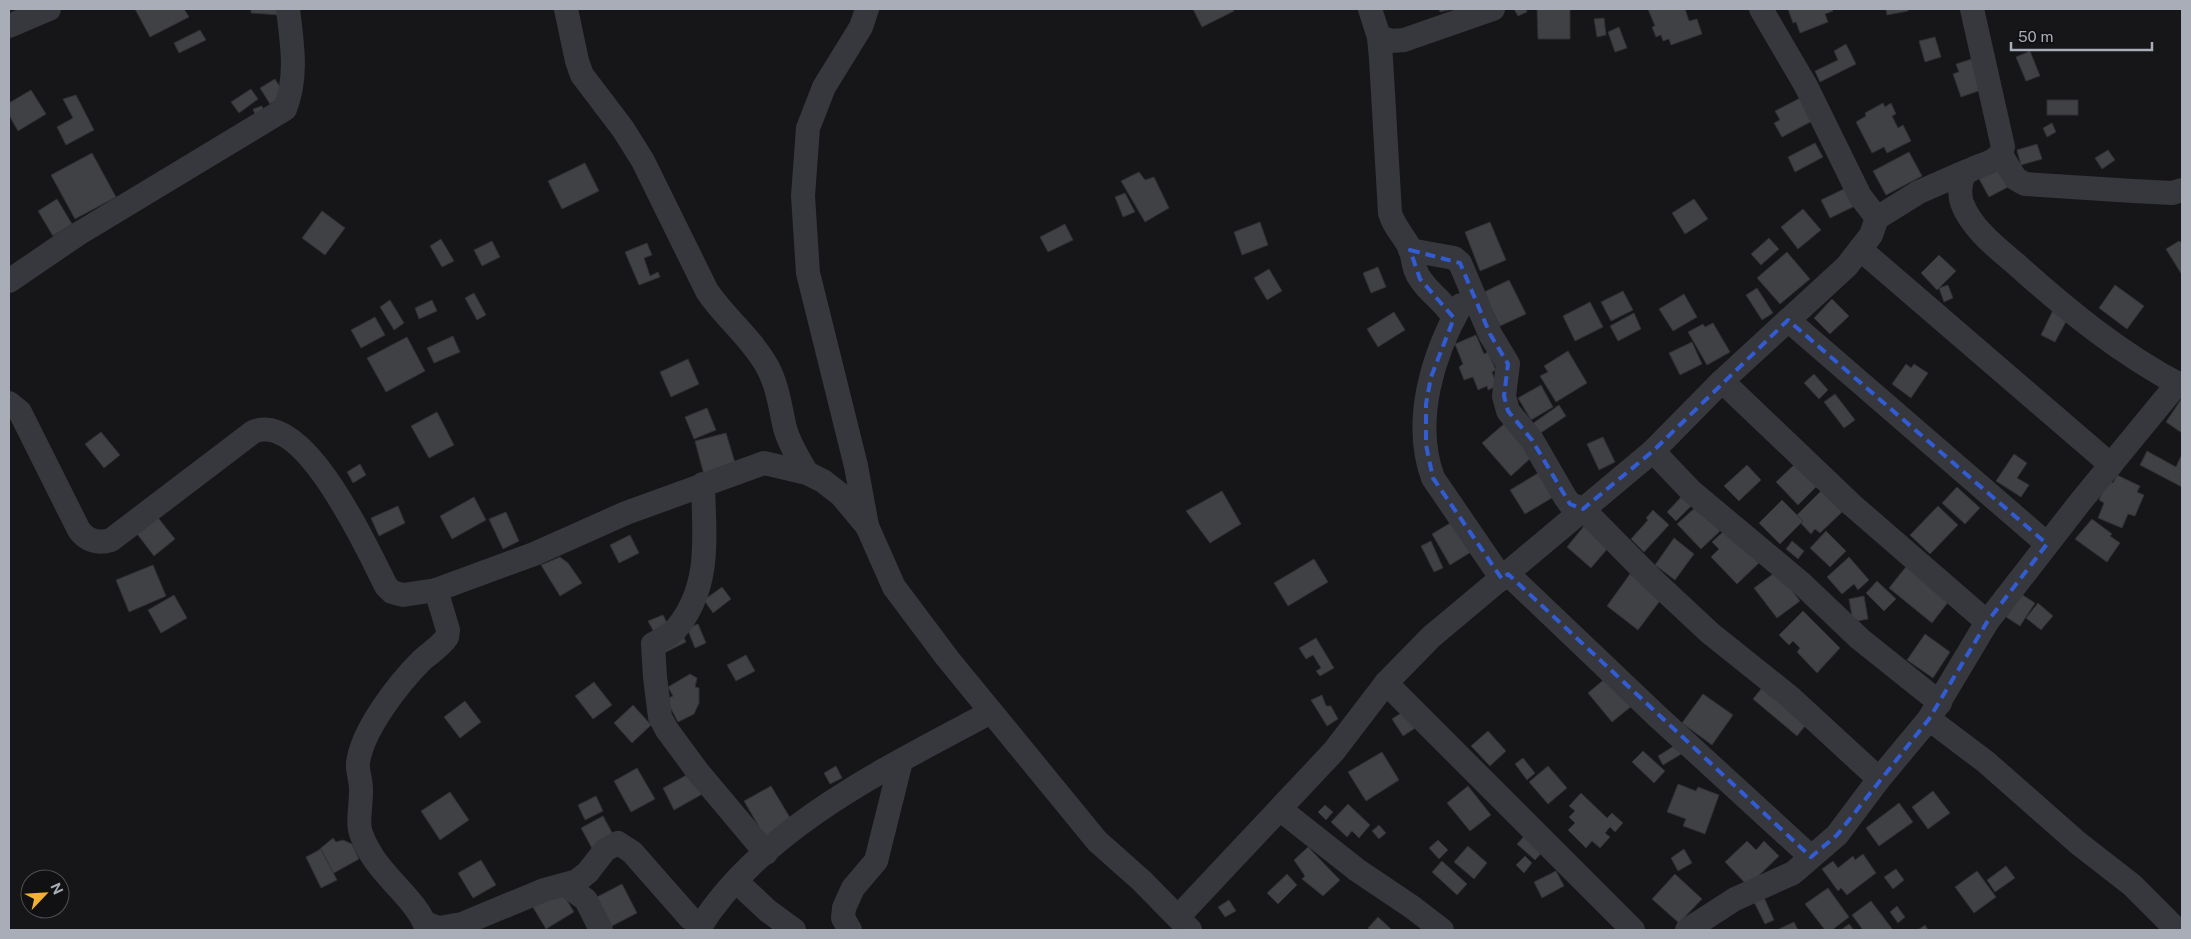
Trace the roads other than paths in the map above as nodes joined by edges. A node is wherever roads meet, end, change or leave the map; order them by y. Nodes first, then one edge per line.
1 (49, 9) edge
2 (288, 9) edge
3 (566, 9) edge
4 (868, 9) edge
5 (1370, 9) edge
6 (1494, 9) edge
7 (1761, 9) edge
8 (1972, 9) edge
9 (9, 26) edge
10 (1379, 37) junction
11 (2001, 155) junction
12 (1967, 171) junction
13 (2182, 190) edge
14 (1877, 218) junction
15 (1410, 250) junction
16 (1860, 250) junction
17 (9, 281) edge
18 (1471, 288) junction
19 (1454, 318) junction
20 (1788, 320) junction
21 (1722, 381) junction
22 (2180, 385) edge
23 (9, 402) edge
24 (1653, 451) junction
25 (2111, 465) junction
26 (807, 473) junction
27 (703, 484) junction
28 (1583, 509) junction
29 (867, 526) junction
30 (2047, 544) junction
31 (1505, 576) junction
32 (436, 590) junction
33 (1987, 622) junction
34 (1386, 684) junction
35 (1934, 711) junction
36 (991, 712) junction
37 (901, 761) junction
38 (1879, 779) junction
39 (1280, 810) junction
40 (766, 853) junction
41 (1811, 857) junction
42 (736, 880) junction
43 (566, 885) junction
44 (1184, 924) edge
45 (426, 927) edge
46 (699, 928) edge
47 (601, 930) edge
48 (794, 930) edge
49 (850, 930) edge
50 (1442, 930) edge
51 (1633, 930) edge
52 (1687, 930) edge
53 (2180, 930) edge

1 - 9 street
2 - 17 street
3 - 26 street
4 - 29 street
5 - 10 street
6 - 10 street
7 - 14 street
8 - 11 street
10 - 15 street
11 - 12 street
11 - 13 street
12 - 14 street
12 - 22 street
14 - 16 street
15 - 18 street
15 - 19 street
16 - 20 street
16 - 25 street
18 - 19 street
18 - 28 street
19 - 31 street
20 - 21 street
20 - 30 street
21 - 24 street
21 - 33 street
22 - 25 street
23 - 32 street
24 - 28 street
24 - 35 street
25 - 30 street
26 - 27 street
26 - 29 street
27 - 32 street
27 - 40 street
28 - 31 street
28 - 38 street
29 - 36 street
30 - 33 street
31 - 34 street
31 - 41 street
32 - 45 street
33 - 35 street
34 - 39 street
34 - 51 street
35 - 38 street
35 - 53 street
36 - 37 street
36 - 44 street
37 - 40 street
37 - 49 street
38 - 41 street
39 - 44 street
39 - 50 street
40 - 42 street
41 - 52 street
42 - 46 street
42 - 48 street
43 - 45 street
43 - 46 street
43 - 47 street

